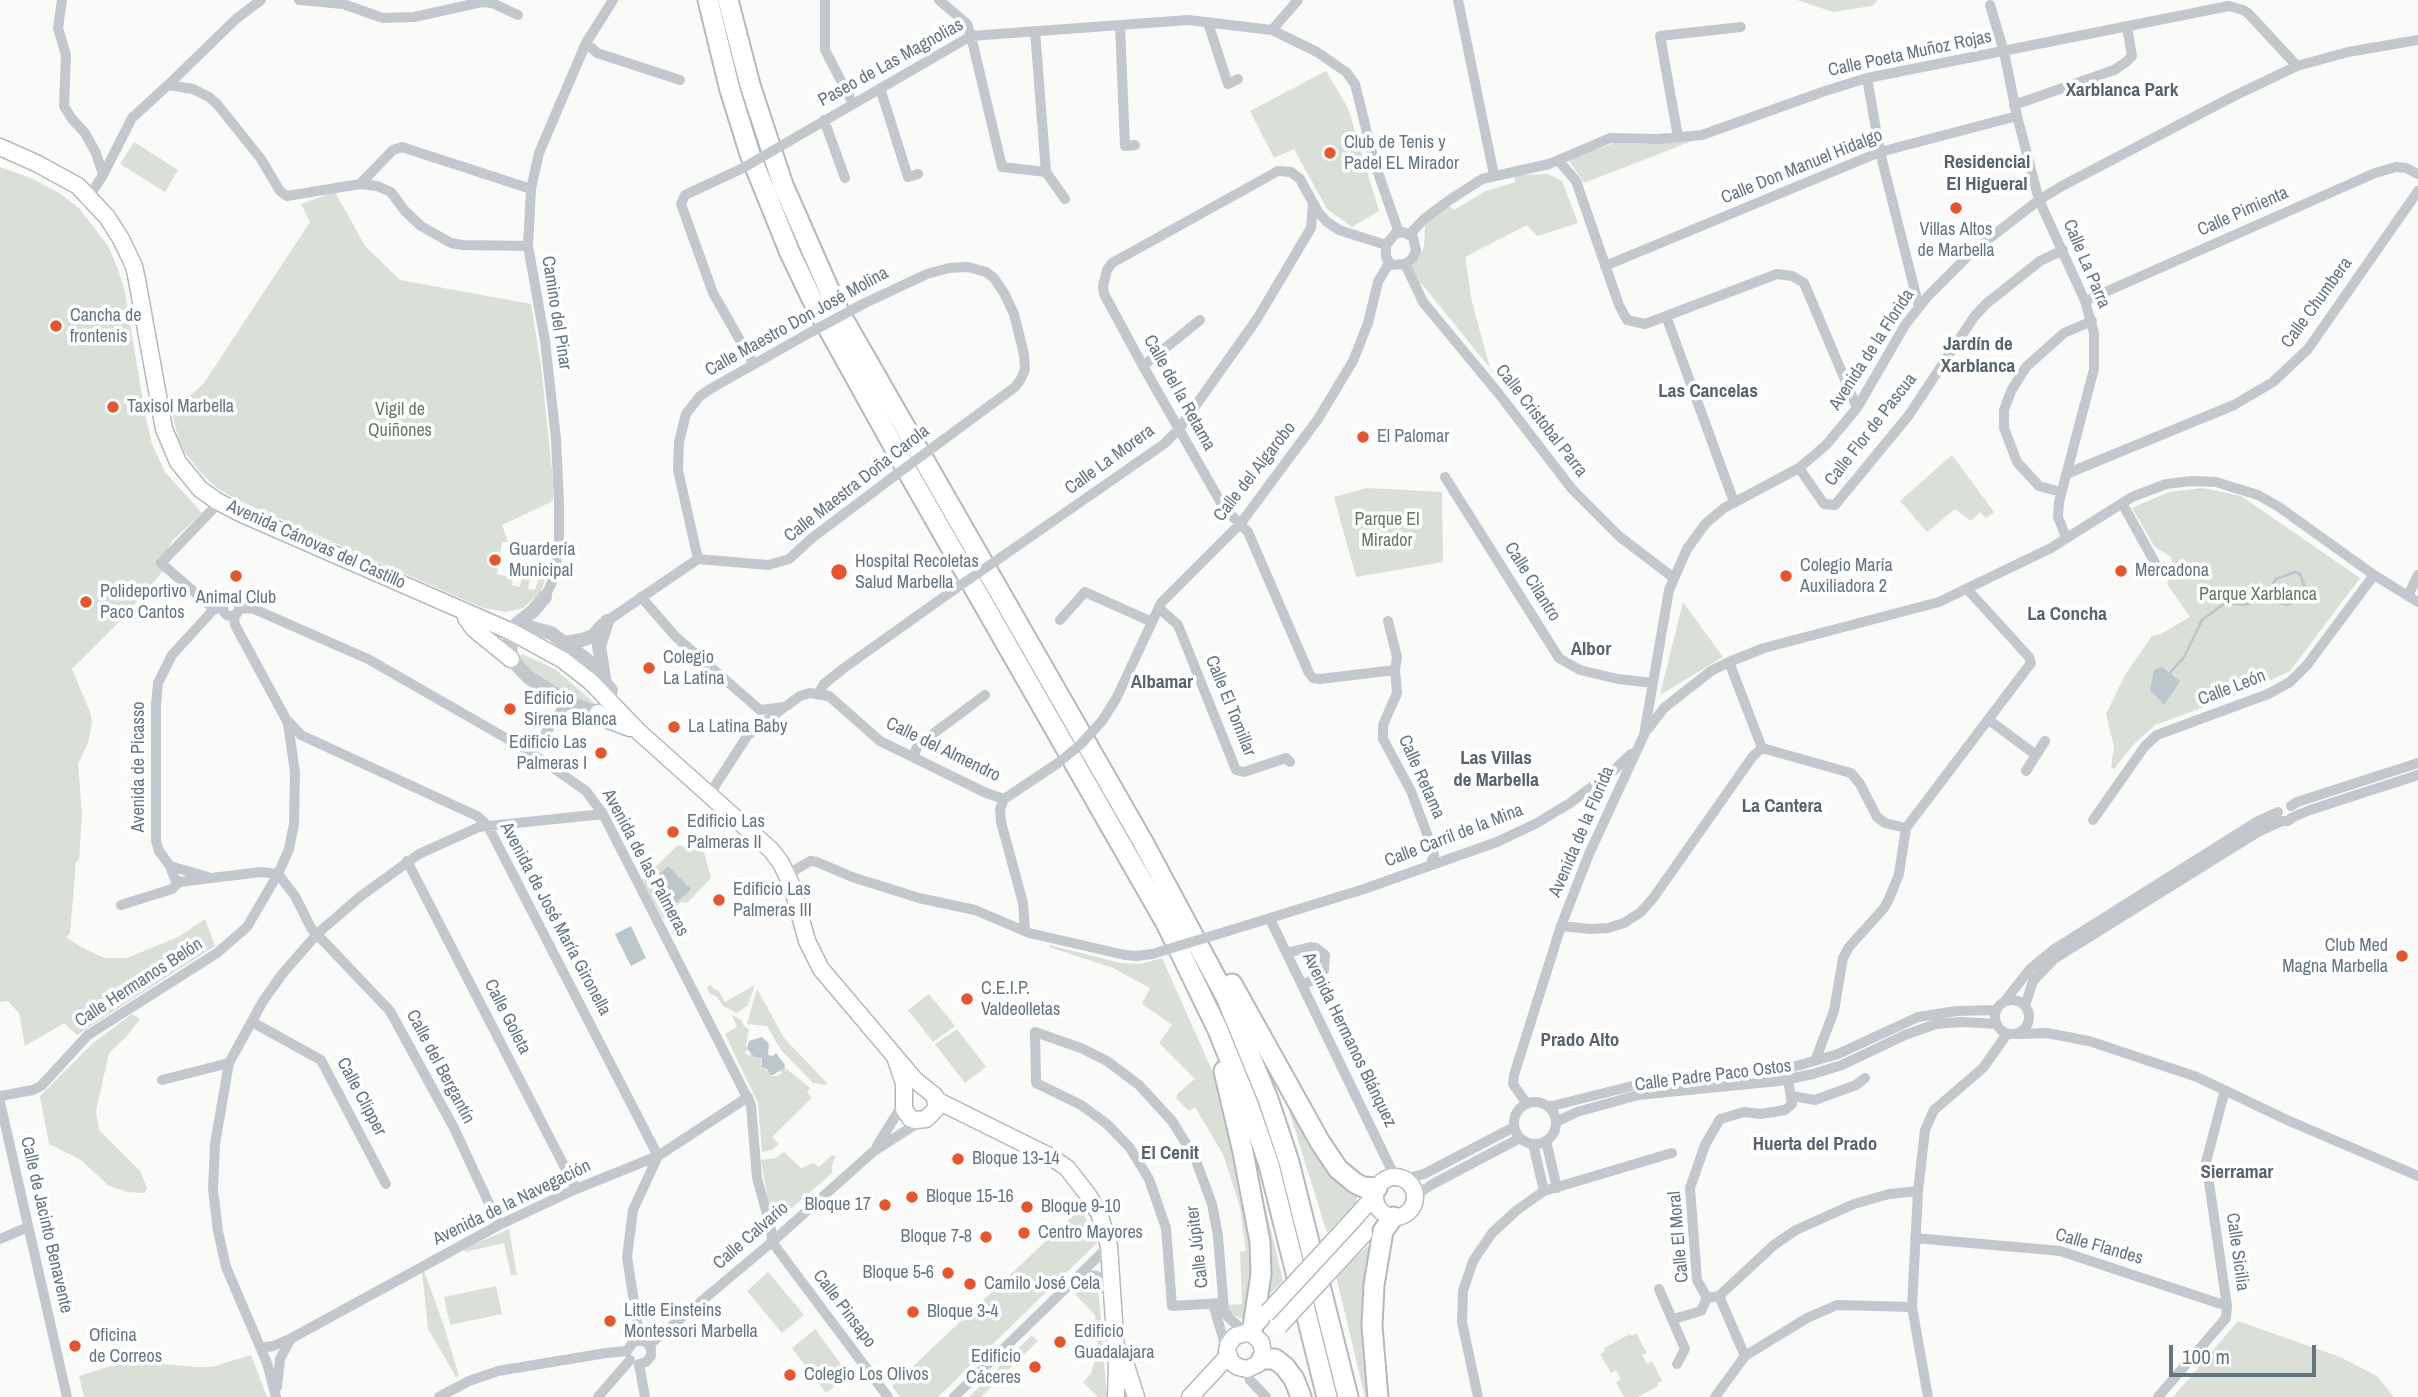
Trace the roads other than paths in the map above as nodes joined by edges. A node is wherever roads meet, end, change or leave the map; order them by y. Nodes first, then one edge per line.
1 (62, 0) edge
2 (261, 0) edge
3 (299, 0) edge
4 (613, 0) edge
5 (708, 0) edge
6 (728, 0) edge
7 (825, 0) edge
8 (939, 0) edge
9 (1298, 0) edge
10 (1458, 0) edge
11 (1990, 5) dead end
12 (518, 15) dead end
13 (1208, 23) junction
14 (1120, 25) junction
15 (1741, 27) dead end
16 (2127, 27) junction
17 (1272, 30) junction
18 (1035, 31) junction
19 (971, 36) junction
20 (2418, 40) edge
21 (586, 43) junction
22 (2004, 52) junction
23 (2297, 66) junction
24 (1867, 78) junction
25 (1238, 79) dead end
26 (680, 80) dead end
27 (168, 85) junction
28 (880, 88) junction
29 (853, 104) junction
30 (2015, 111) junction
31 (824, 120) junction
32 (1678, 137) junction
33 (1135, 145) dead end
34 (0, 147) edge
35 (1880, 152) junction
36 (0, 156) edge
37 (1558, 160) junction
38 (1046, 172) junction
39 (918, 174) dead end
40 (2418, 174) edge
41 (103, 175) junction
42 (1494, 175) junction
43 (845, 178) dead end
44 (360, 184) junction
45 (531, 189) junction
46 (2418, 191) edge
47 (1065, 199) dead end
48 (88, 200) junction
49 (2039, 200) junction
50 (1313, 204) junction
51 (1311, 228) junction
52 (1339, 230) junction
53 (1404, 233) junction
54 (1386, 245) junction
55 (528, 246) junction
56 (2063, 250) junction
57 (1389, 263) junction
58 (1405, 264) junction
59 (1605, 266) junction
60 (2085, 301) junction
61 (1919, 307) junction
62 (1014, 314) joint
63 (1666, 316) junction
64 (1200, 320) dead end
65 (2092, 321) junction
66 (753, 363) junction
67 (1143, 366) junction
68 (1857, 408) junction
69 (1178, 429) junction
70 (1798, 468) junction
71 (2066, 474) junction
72 (1445, 477) dead end
73 (2061, 492) junction
74 (1734, 502) junction
75 (2122, 503) junction
76 (212, 510) junction
77 (1241, 523) junction
78 (2066, 537) junction
79 (698, 559) junction
80 (2159, 570) dead end
81 (2374, 575) junction
82 (2418, 575) edge
83 (1674, 578) junction
84 (1967, 589) junction
85 (545, 597) junction
86 (641, 597) junction
87 (2413, 599) edge
88 (218, 608) junction
89 (1159, 608) junction
90 (236, 612) junction
91 (466, 618) junction
92 (1060, 620) dead end
93 (607, 621) junction
94 (1388, 621) dead end
95 (1152, 622) junction
96 (513, 631) junction
97 (551, 633) junction
98 (566, 643) junction
99 (511, 659) junction
100 (1729, 662) junction
101 (1395, 670) junction
102 (1653, 683) junction
103 (819, 693) junction
104 (985, 695) dead end
105 (606, 698) junction
106 (567, 702) junction
107 (785, 706) junction
108 (760, 710) junction
109 (1989, 720) junction
110 (287, 721) junction
111 (759, 724) junction
112 (1644, 735) junction
113 (2045, 741) dead end
114 (1762, 748) junction
115 (532, 753) junction
116 (2036, 755) junction
117 (913, 757) junction
118 (1290, 762) dead end
119 (2418, 763) edge
120 (2026, 771) dead end
121 (2418, 775) edge
122 (711, 796) junction
123 (1004, 799) junction
124 (2292, 811) junction
125 (603, 814) junction
126 (2280, 816) junction
127 (2093, 820) dead end
128 (488, 825) junction
129 (1906, 828) junction
130 (407, 861) junction
131 (1430, 865) junction
132 (170, 866) junction
133 (278, 874) junction
134 (787, 875) junction
135 (209, 877) junction
136 (179, 882) junction
137 (1177, 904) junction
138 (121, 905) dead end
139 (1270, 919) junction
140 (1561, 926) junction
141 (1025, 930) junction
142 (318, 933) junction
143 (1287, 953) junction
144 (1303, 985) junction
145 (2000, 1006) junction
146 (2027, 1011) junction
147 (252, 1022) junction
148 (1997, 1024) junction
149 (1217, 1028) junction
150 (2047, 1033) junction
151 (2012, 1034) junction
152 (895, 1057) junction
153 (1815, 1061) junction
154 (229, 1063) junction
155 (1865, 1078) dead end
156 (1788, 1079) junction
157 (162, 1080) dead end
158 (2225, 1090) junction
159 (931, 1094) junction
160 (0, 1096) edge
161 (1792, 1096) junction
162 (748, 1097) junction
163 (904, 1101) junction
164 (0, 1102) edge
165 (1527, 1104) junction
166 (1548, 1107) junction
167 (923, 1120) junction
168 (982, 1122) junction
169 (1556, 1122) junction
170 (1514, 1126) junction
171 (1520, 1138) junction
172 (1546, 1141) junction
173 (1533, 1144) junction
174 (5, 1147) edge
175 (874, 1151) junction
176 (1672, 1153) dead end
177 (658, 1156) junction
178 (2418, 1176) edge
179 (1399, 1178) junction
180 (386, 1184) dead end
181 (1557, 1188) junction
182 (576, 1189) junction
183 (1376, 1191) junction
184 (1544, 1191) junction
185 (1918, 1191) junction
186 (1415, 1196) junction
187 (1391, 1217) junction
188 (499, 1225) junction
189 (28, 1227) junction
190 (1915, 1238) junction
191 (0, 1239) edge
192 (772, 1242) junction
193 (1109, 1246) junction
194 (1074, 1282) junction
195 (1660, 1289) dead end
196 (1713, 1297) junction
197 (1217, 1303) junction
198 (2227, 1306) junction
199 (1912, 1307) junction
200 (1113, 1316) junction
201 (1673, 1319) junction
202 (1250, 1330) junction
203 (290, 1339) junction
204 (644, 1343) junction
205 (261, 1348) junction
206 (1745, 1356) junction
207 (632, 1358) junction
208 (1244, 1358) junction
209 (1677, 1364) dead end
210 (1117, 1366) junction
211 (67, 1397) edge
212 (277, 1397) edge
213 (439, 1397) edge
214 (598, 1397) edge
215 (645, 1397) edge
216 (888, 1397) edge
217 (954, 1397) edge
218 (1116, 1397) edge
219 (1129, 1397) edge
220 (1136, 1397) edge
221 (1190, 1397) edge
222 (1205, 1397) edge
223 (1266, 1397) edge
224 (1301, 1397) edge
225 (1327, 1397) edge
226 (1348, 1397) edge
227 (1378, 1397) edge
228 (1478, 1397) edge
229 (1714, 1397) edge
230 (1928, 1397) edge
231 (2158, 1397) edge

1 - 41 street
2 - 27 street
3 - 12 street
4 - 21 street, Camino del Pinar
5 - 149 highway
6 - 137 highway
7 - 29 street
8 - 19 street
9 - 17 street
10 - 42 street
11 - 22 street, Calle La Parra
13 - 14 street, Paseo de Las Magnolias
13 - 17 street, Paseo de Las Magnolias
13 - 25 street
14 - 18 street, Paseo de Las Magnolias
14 - 33 street
15 - 32 street
16 - 22 street, Calle Poeta Muñoz Rojas
16 - 23 street, Calle Poeta Muñoz Rojas
16 - 30 street, Calle Don Manuel Hidalgo
17 - 53 street, Paseo de Las Magnolias
18 - 19 street, Paseo de Las Magnolias
18 - 38 street
19 - 28 street, Paseo de Las Magnolias
19 - 38 street
20 - 23 street, Avenida de la Florida
21 - 26 street
21 - 45 street, Camino del Pinar
22 - 24 street, Calle Poeta Muñoz Rojas
22 - 30 street, Calle La Parra
23 - 49 street, Avenida de la Florida
24 - 32 street, Calle Poeta Muñoz Rojas
24 - 35 street
27 - 41 street
27 - 44 street
28 - 29 street, Paseo de Las Magnolias
28 - 39 street
29 - 31 street, Paseo de Las Magnolias
30 - 35 street, Calle Don Manuel Hidalgo
30 - 49 street, Calle La Parra
31 - 43 street
31 - 66 street, Paseo de Las Magnolias, bridge
32 - 37 street, Calle Poeta Muñoz Rojas
34 - 48 main road, Avenida Cánovas del Castillo
35 - 59 street, Calle Don Manuel Hidalgo
35 - 61 street
36 - 48 main road, Avenida Cánovas del Castillo
37 - 42 street, Calle Poeta Muñoz Rojas
37 - 59 street
38 - 47 street
40 - 60 street, Calle Pimienta
41 - 48 street
42 - 53 street, Calle Poeta Muñoz Rojas
44 - 45 street
44 - 55 street
45 - 55 street, Camino del Pinar
46 - 71 street, Calle Chumbera
48 - 76 main road, Avenida Cánovas del Castillo
48 - 96 main road, Avenida Cánovas del Castillo
49 - 56 street, Calle La Parra
49 - 61 street, Avenida de la Florida
50 - 51 street, Calle La Morera
50 - 52 street
50 - 67 street, Calle del la Retama
51 - 52 street
51 - 69 street, Calle La Morera
52 - 54 street
53 - 54 street
53 - 58 street
54 - 57 street
55 - 85 street, Camino del Pinar
56 - 60 street, Calle La Parra
56 - 70 street, Calle Flor de Pascua
57 - 58 street
57 - 77 street, Calle del Algarobo
58 - 83 street, Calle Cristobal Parra
59 - 63 street
60 - 65 street, Calle La Parra
61 - 68 street, Avenida de la Florida
62 - 66 street, Calle Maestro Don José Molina, bridge
62 - 79 street, Calle Maestra Doña Carola, bridge
63 - 68 street
63 - 74 street
64 - 67 street
65 - 71 street, Calle La Parra
65 - 73 street
66 - 79 street, Calle Maestro Don José Molina
67 - 69 street, Calle del la Retama
68 - 70 street, Avenida de la Florida
69 - 77 street, Calle del la Retama
69 - 103 street, Calle La Morera, bridge
70 - 74 street, Avenida de la Florida
71 - 73 street, Calle La Parra
72 - 102 street, Calle Cilantro
73 - 78 street, Calle La Parra
74 - 83 street, Avenida de la Florida
75 - 78 street
75 - 80 street
75 - 81 street
76 - 88 street, Avenida de las Palmeras
76 - 91 main road, Avenida Cánovas del Castillo
77 - 89 street, Calle del Algarobo
77 - 101 street, Calle del la Retama
78 - 84 street
79 - 86 street
81 - 87 street
81 - 127 street, Calle León
82 - 87 street
83 - 102 street, Avenida de la Florida
84 - 100 street
84 - 109 street
85 - 96 street
85 - 97 street
86 - 93 street
86 - 108 street
88 - 90 street, Avenida de las Palmeras
88 - 132 street, Avenida de Picasso
89 - 95 street, Calle del Algarobo
89 - 118 street, Calle El Tomillar
90 - 110 street
90 - 115 street, Avenida de las Palmeras
91 - 96 main road, Avenida Cánovas del Castillo
91 - 99 main road
92 - 95 street
93 - 98 street
93 - 105 street
94 - 101 street, Calle Retama
95 - 123 street, Calle del Algarobo, bridge
96 - 97 street, Avenida Cánovas del Castillo
96 - 99 street
96 - 105 main road, Avenida Cánovas del Castillo
97 - 98 street, Avenida Cánovas del Castillo
98 - 105 street, Avenida Cánovas del Castillo
99 - 106 street, Avenida Cánovas del Castillo
100 - 112 street
100 - 114 street
101 - 131 street, Calle Retama
102 - 112 street, Avenida de la Florida
103 - 107 street
103 - 117 street, Calle del Almendro
104 - 117 street
105 - 106 street, Avenida Cánovas del Castillo
105 - 122 main road, Avenida Cánovas del Castillo
106 - 115 street
107 - 108 street
107 - 111 street
108 - 111 street
109 - 116 street
109 - 129 street
110 - 128 street, Avenida de José María Gironella
110 - 133 street, Calle Hermanos Belón
111 - 122 street
112 - 131 street, Calle Carril de la Mina
112 - 140 street, Avenida de la Florida
113 - 116 street
114 - 129 street
114 - 140 street
115 - 125 street, Avenida de las Palmeras
116 - 120 street
117 - 123 street, Calle del Almendro
119 - 124 street
121 - 124 street
122 - 134 main road, Avenida Cánovas del Castillo
123 - 141 street
124 - 126 street
125 - 128 street
125 - 162 street, Avenida de las Palmeras
126 - 145 street
126 - 146 street
128 - 130 street
128 - 177 street, Avenida de José María Gironella
129 - 153 street
130 - 142 street
130 - 182 street, Calle Goleta
131 - 139 street, Calle Carril de la Mina
132 - 135 street
132 - 136 street, Avenida de Picasso
133 - 135 street
133 - 142 street, Calle del Bergantín
133 - 160 street, Calle Hermanos Belón
134 - 141 street
134 - 152 main road, Avenida Cánovas del Castillo
135 - 136 street
136 - 138 street
137 - 183 highway
137 - 226 highway
139 - 141 street, Calle Carril de la Mina, bridge
139 - 143 street, Avenida Hermanos Blánquez
140 - 165 street, Avenida de la Florida
142 - 147 street
142 - 188 street, Calle del Bergantín
143 - 144 street, Avenida Hermanos Blánquez
143 - 144 street
144 - 179 street, Avenida Hermanos Blánquez
145 - 146 street
145 - 148 street
145 - 153 street, Calle Padre Paco Ostos
146 - 150 street
146 - 151 street
147 - 154 street
147 - 180 street, Calle Clipper
148 - 151 street
148 - 156 street, Calle Padre Paco Ostos
149 - 202 highway
149 - 225 highway
150 - 151 street
150 - 158 street
151 - 185 street
152 - 159 main road, Avenida Cánovas del Castillo
152 - 163 main road, Avenida Cánovas del Castillo
153 - 166 street, Calle Padre Paco Ostos
154 - 157 street
154 - 205 street
155 - 161 street
156 - 161 street
156 - 169 street, Calle Padre Paco Ostos
158 - 178 street
158 - 198 street, Calle Sicilia
159 - 163 main road
159 - 167 main road
159 - 168 main road, Avenida Cánovas del Castillo
161 - 196 street, Calle El Moral
162 - 177 street, Avenida de la Navegación
162 - 192 street, Avenida de las Palmeras
163 - 167 main road
163 - 175 street, Calle Calvario
164 - 174 street, Calle de Jacinto Benavente
165 - 166 street
165 - 170 street
166 - 169 street
167 - 168 main road, Avenida Cánovas del Castillo
167 - 175 street, Calle Calvario
168 - 193 main road, Avenida Cánovas del Castillo
169 - 172 street
170 - 171 street
170 - 179 street
171 - 173 street
171 - 186 street
172 - 173 street
172 - 181 street
173 - 184 street
174 - 189 street, Calle de Jacinto Benavente
175 - 192 street, Calle Calvario
176 - 181 street
177 - 182 street, Avenida de la Navegación
177 - 204 street
179 - 183 main road
179 - 186 main road
181 - 184 street
182 - 188 street, Avenida de la Navegación
183 - 187 main road
183 - 202 main road, bridge
184 - 228 street
185 - 190 street
185 - 196 street
186 - 187 main road
187 - 208 main road, bridge
187 - 227 highway
188 - 203 street, Avenida de la Navegación
189 - 191 street
189 - 211 street, Calle de Jacinto Benavente
190 - 198 street, Calle Flandes
190 - 199 street
192 - 204 street, Calle Calvario
192 - 216 street, Calle Pinsapo
193 - 194 street
193 - 200 main road, Avenida Cánovas del Castillo
194 - 200 street
194 - 217 street
195 - 201 street
196 - 201 street
196 - 206 street
197 - 197 street, Calle Júpiter
197 - 202 street, Calle Júpiter
197 - 208 street
198 - 231 street, Calle Sicilia
199 - 206 street
199 - 230 street
200 - 210 main road
200 - 220 main road
201 - 209 street
202 - 208 main road
202 - 208 main road
203 - 205 street, Avenida de la Navegación
203 - 212 street
204 - 207 street, Calle Calvario
204 - 207 street
205 - 212 street
206 - 229 street
207 - 213 street
207 - 214 street
207 - 215 street
208 - 221 main road
208 - 222 main road
208 - 223 street
208 - 224 highway
210 - 218 main road
210 - 219 main road

